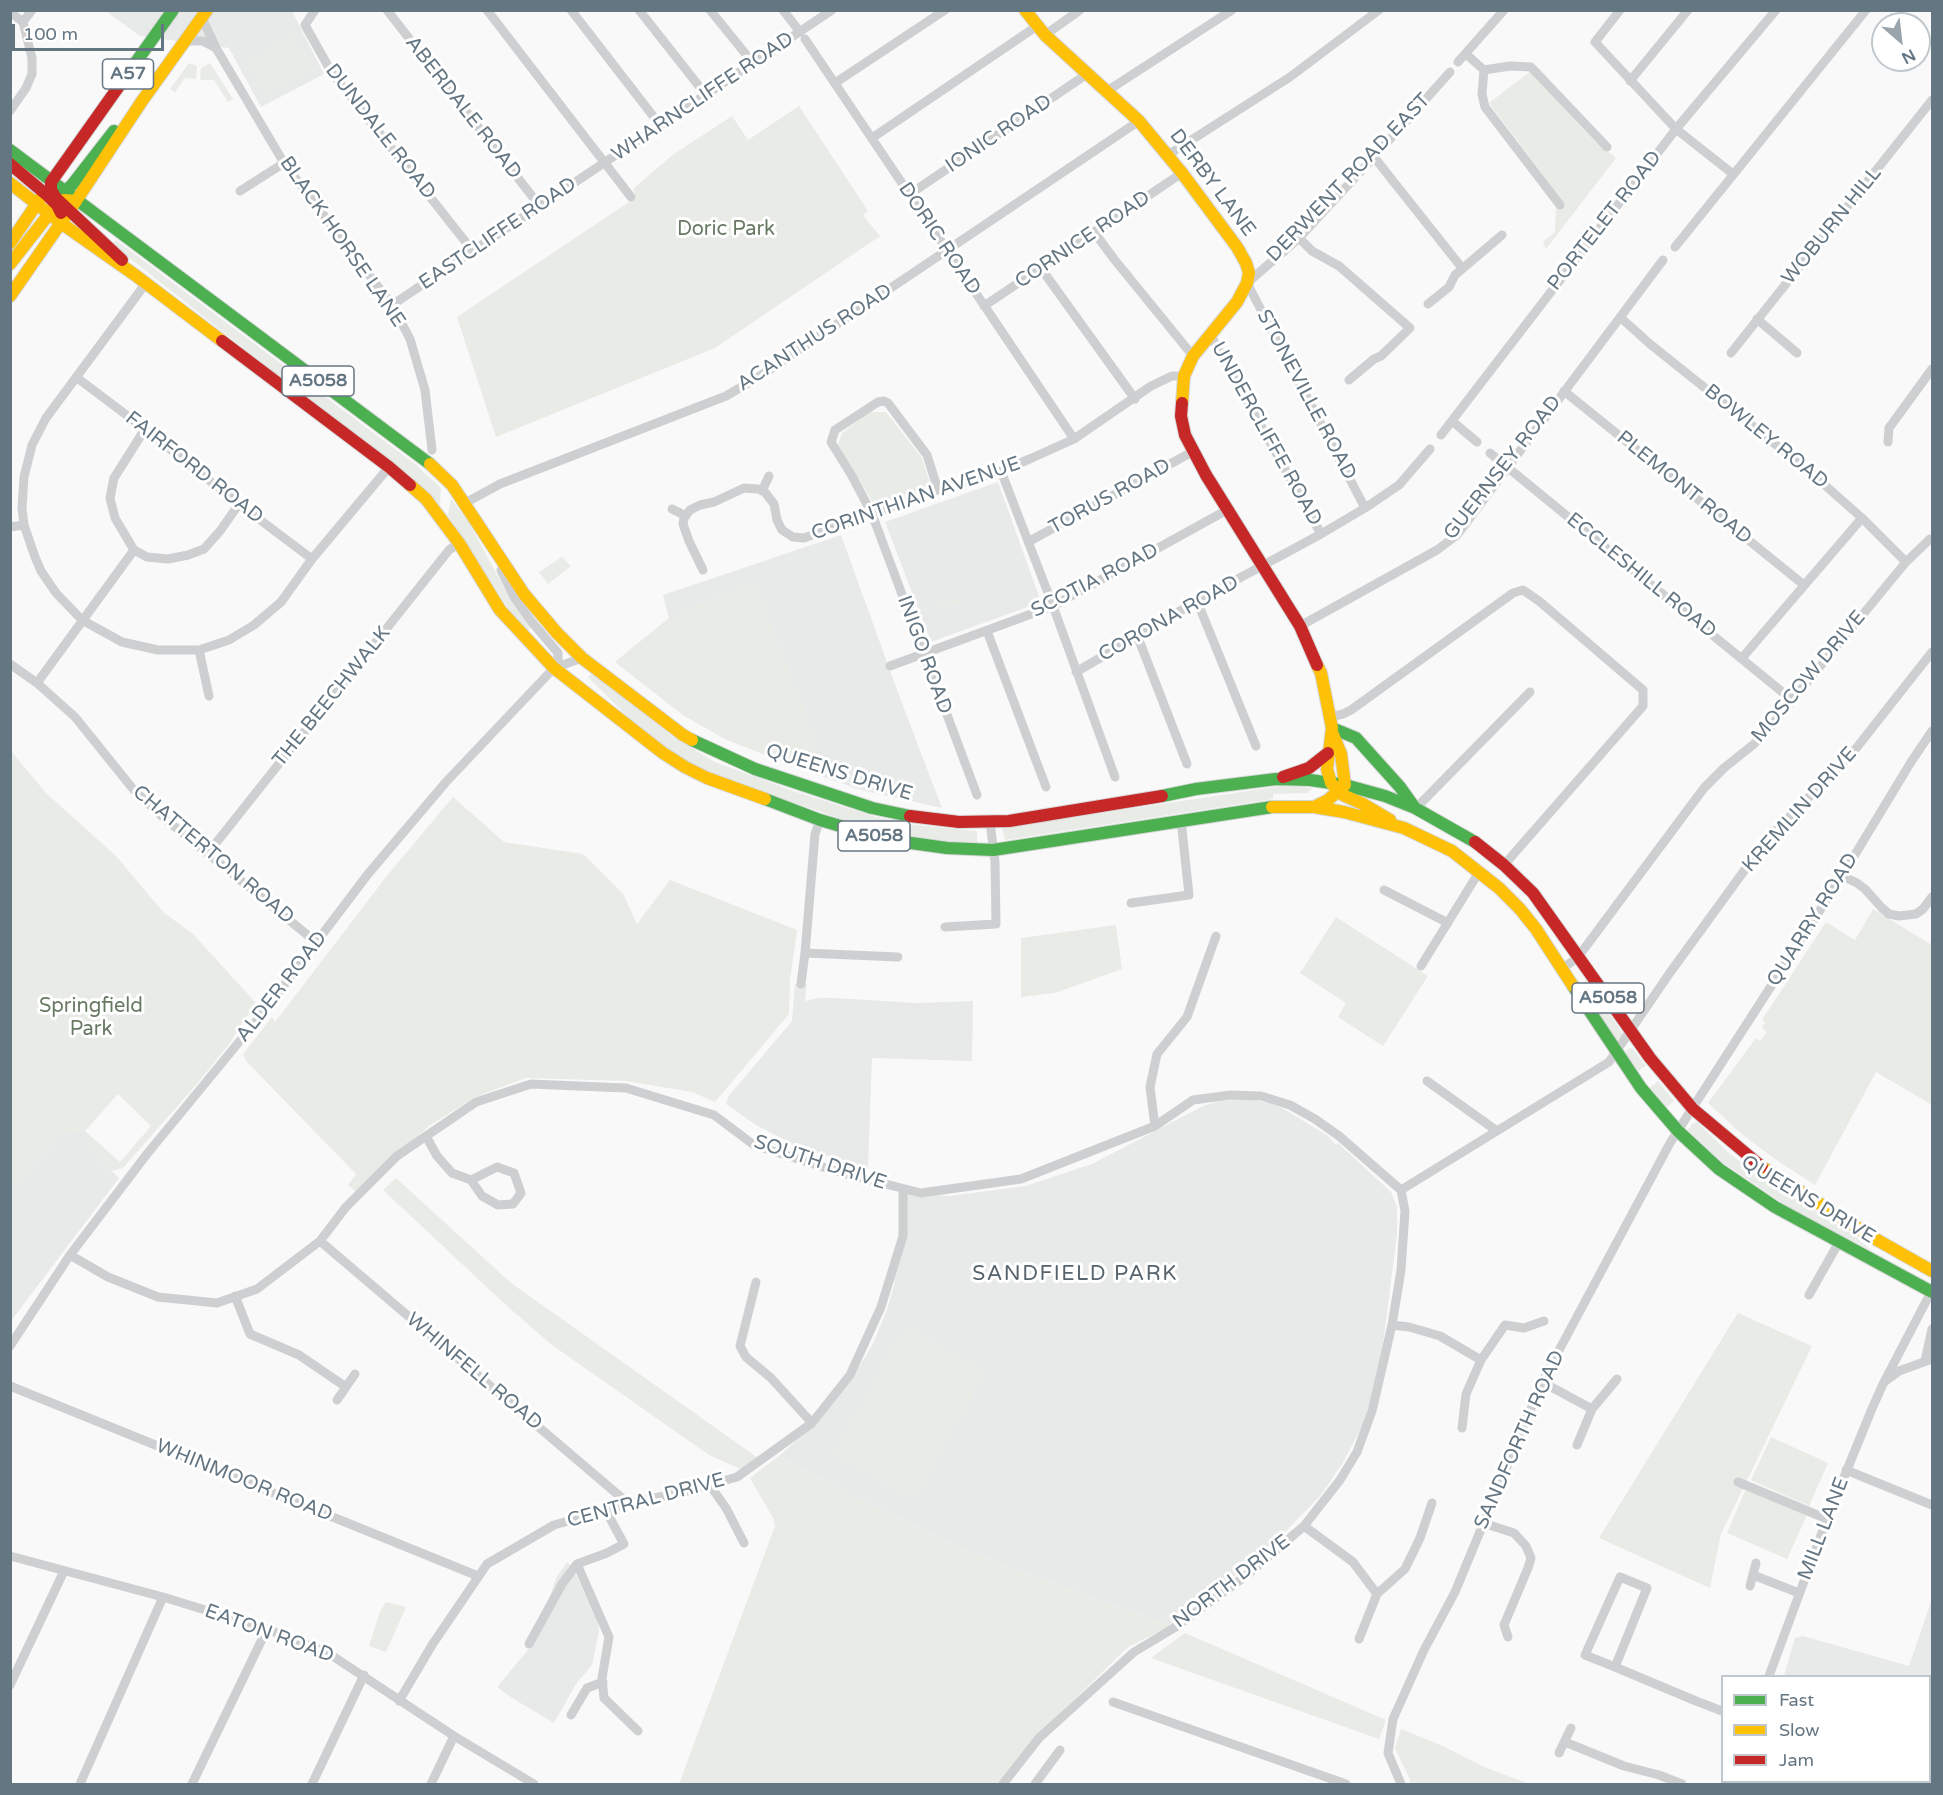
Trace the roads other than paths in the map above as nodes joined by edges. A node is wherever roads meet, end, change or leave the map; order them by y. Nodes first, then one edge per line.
1 (32, 10) edge
2 (173, 10) edge
3 (315, 10) edge
4 (387, 10) edge
5 (487, 10) edge
6 (571, 10) edge
7 (639, 10) edge
8 (710, 10) edge
9 (783, 10) edge
10 (832, 10) edge
11 (945, 10) edge
12 (1025, 10) edge
13 (1080, 10) edge
14 (1232, 10) edge
15 (1379, 10) edge
16 (1504, 10) edge
17 (1620, 10) edge
18 (1688, 10) edge
19 (1776, 10) edge
20 (1866, 10) edge
21 (10, 12) edge
22 (205, 14) edge
23 (23, 22) junction
24 (1041, 31) junction
25 (802, 36) junction
26 (186, 41) junction
27 (216, 48) junction
28 (1466, 54) junction
29 (753, 63) junction
30 (1458, 63) dead end
31 (1484, 70) junction
32 (1449, 72) dead end
33 (1086, 74) junction
34 (1630, 81) junction
35 (835, 83) junction
36 (1107, 91) junction
37 (706, 95) junction
38 (1932, 100) edge
39 (10, 111) edge
40 (1139, 121) junction
41 (660, 125) junction
42 (1676, 129) junction
43 (872, 138) junction
44 (1606, 147) dead end
45 (10, 150) edge
46 (1168, 155) junction
47 (1374, 157) junction
48 (284, 163) junction
49 (604, 163) junction
50 (10, 164) edge
51 (1182, 173) junction
52 (1733, 174) junction
53 (10, 183) edge
54 (240, 191) dead end
55 (910, 194) junction
56 (631, 197) dead end
57 (58, 200) junction
58 (37, 203) junction
59 (539, 205) junction
60 (1560, 205) dead end
61 (61, 223) junction
62 (1094, 232) junction
63 (1502, 235) dead end
64 (1299, 238) junction
65 (10, 243) edge
66 (1675, 247) dead end
67 (472, 250) junction
68 (947, 250) junction
69 (1663, 260) dead end
70 (10, 264) edge
71 (1040, 267) junction
72 (1462, 268) junction
73 (135, 275) junction
74 (146, 283) junction
75 (1247, 283) junction
76 (10, 296) edge
77 (1428, 304) dead end
78 (392, 305) junction
79 (984, 306) junction
80 (1620, 318) junction
81 (1757, 319) junction
82 (1210, 334) junction
83 (1797, 352) dead end
84 (1731, 353) dead end
85 (1193, 356) junction
86 (1932, 369) edge
87 (1184, 376) junction
88 (76, 378) junction
89 (1349, 380) dead end
90 (1563, 391) junction
91 (1134, 399) junction
92 (1452, 421) junction
93 (145, 429) junction
94 (1441, 435) dead end
95 (1074, 439) junction
96 (1477, 442) dead end
97 (1888, 442) dead end
98 (1430, 449) dead end
99 (432, 450) dead end
100 (1192, 452) junction
101 (1490, 453) dead end
102 (388, 467) junction
103 (1508, 468) junction
104 (1001, 471) junction
105 (769, 476) dead end
106 (938, 490) junction
107 (762, 491) junction
108 (465, 503) junction
109 (239, 504) junction
110 (1365, 508) junction
111 (672, 509) dead end
112 (1227, 510) junction
113 (872, 514) junction
114 (686, 516) junction
115 (1863, 518) junction
116 (24, 525) junction
117 (10, 527) edge
118 (1321, 534) junction
119 (1930, 539) dead end
120 (1028, 542) junction
121 (459, 543) junction
122 (493, 549) junction
123 (134, 550) junction
124 (312, 559) junction
125 (1906, 562) junction
126 (1263, 566) junction
127 (703, 570) dead end
128 (1804, 585) junction
129 (1197, 601) junction
130 (1053, 606) junction
131 (82, 620) junction
132 (1300, 626) junction
133 (987, 631) junction
134 (1137, 636) junction
135 (199, 650) junction
136 (1932, 652) edge
137 (924, 655) junction
138 (582, 658) junction
139 (1742, 658) junction
140 (10, 664) edge
141 (890, 666) dead end
142 (554, 668) junction
143 (1076, 672) junction
144 (37, 683) junction
145 (1530, 692) dead end
146 (209, 696) dead end
147 (1792, 700) junction
148 (1331, 725) junction
149 (1932, 731) edge
150 (1256, 746) dead end
151 (1328, 753) junction
152 (1187, 764) dead end
153 (1115, 777) dead end
154 (1276, 779) junction
155 (1046, 787) dead end
156 (1338, 787) junction
157 (977, 795) dead end
158 (1314, 807) junction
159 (1416, 809) junction
160 (820, 820) junction
161 (1181, 820) junction
162 (990, 822) junction
163 (1404, 828) junction
164 (993, 850) junction
165 (208, 853) junction
166 (1504, 865) junction
167 (1479, 872) junction
168 (1842, 876) junction
169 (1384, 890) dead end
170 (1932, 897) edge
171 (1131, 903) dead end
172 (1448, 923) junction
173 (945, 927) dead end
174 (1216, 936) dead end
175 (316, 942) junction
176 (805, 953) junction
177 (898, 957) dead end
178 (1578, 957) junction
179 (1421, 966) dead end
180 (1562, 969) junction
181 (801, 984) dead end
182 (1632, 1031) junction
183 (1616, 1053) junction
184 (1427, 1081) dead end
185 (1693, 1108) junction
186 (1155, 1126) junction
187 (1497, 1131) junction
188 (1678, 1131) junction
189 (426, 1136) junction
190 (471, 1180) junction
191 (903, 1189) junction
192 (1401, 1190) junction
193 (320, 1241) junction
194 (1839, 1242) junction
195 (70, 1255) junction
196 (1932, 1271) edge
197 (756, 1282) dead end
198 (1932, 1291) edge
199 (1809, 1295) dead end
200 (235, 1296) junction
201 (1544, 1321) dead end
202 (1392, 1325) junction
203 (1932, 1329) edge
204 (10, 1346) edge
205 (1481, 1360) junction
206 (1929, 1360) edge
207 (355, 1374) dead end
208 (1617, 1379) dead end
209 (1542, 1382) junction
210 (1882, 1384) junction
211 (10, 1386) edge
212 (346, 1387) junction
213 (337, 1400) dead end
214 (1592, 1409) junction
215 (812, 1423) junction
216 (1462, 1428) dead end
217 (1577, 1445) dead end
218 (1846, 1470) junction
219 (1738, 1482) dead end
220 (709, 1484) junction
221 (629, 1503) junction
222 (1432, 1503) dead end
223 (1932, 1505) edge
224 (606, 1511) junction
225 (1827, 1519) junction
226 (1484, 1523) junction
227 (1304, 1526) junction
228 (744, 1543) dead end
229 (10, 1556) edge
230 (1756, 1563) dead end
231 (577, 1564) junction
232 (64, 1570) junction
233 (1753, 1575) junction
234 (478, 1576) junction
235 (1750, 1586) dead end
236 (1799, 1593) junction
237 (1377, 1594) junction
238 (163, 1597) junction
239 (267, 1629) junction
240 (1508, 1637) dead end
241 (1359, 1639) dead end
242 (529, 1644) dead end
243 (1615, 1667) junction
244 (364, 1675) junction
245 (1770, 1675) edge
246 (603, 1682) junction
247 (10, 1685) edge
248 (399, 1701) junction
249 (1113, 1702) dead end
250 (1721, 1712) edge
251 (571, 1715) dead end
252 (1571, 1728) dead end
253 (638, 1731) dead end
254 (454, 1736) junction
255 (1565, 1742) junction
256 (1060, 1750) dead end
257 (1559, 1753) dead end
258 (80, 1785) edge
259 (192, 1785) edge
260 (312, 1785) edge
261 (431, 1785) edge
262 (534, 1785) edge
263 (1003, 1785) edge
264 (1035, 1785) edge
265 (1346, 1785) edge
266 (1401, 1785) edge
267 (1682, 1785) edge

1 - 23 street
2 - 57 main road, A57
3 - 67 street, DUNDALE ROAD
4 - 59 street, ABERDALE ROAD
5 - 49 street
6 - 41 street
7 - 37 street
8 - 29 street
9 - 25 street, DORIC ROAD
10 - 25 street, WHARNCLIFFE ROAD
11 - 35 street
12 - 24 main road, DERBY LANE
13 - 24 street
14 - 36 street
15 - 46 street
16 - 28 street
17 - 34 street
18 - 34 street
19 - 42 street, PORTELET ROAD
20 - 52 street
21 - 23 street
22 - 26 main road, A57
22 - 27 street, BLACK HORSE LANE
23 - 39 street
24 - 33 main road, DERBY LANE
24 - 43 street
25 - 29 street, WHARNCLIFFE ROAD
25 - 35 street, DORIC ROAD
26 - 27 street
26 - 57 main road, A57
27 - 48 street, BLACK HORSE LANE
28 - 30 street
28 - 31 street
29 - 37 street, WHARNCLIFFE ROAD
31 - 44 street
31 - 60 street
32 - 47 street, DERWENT ROAD EAST
33 - 36 main road, DERBY LANE
33 - 55 street, IONIC ROAD
34 - 42 street
35 - 43 street, DORIC ROAD
36 - 40 main road, DERBY LANE
37 - 41 street, WHARNCLIFFE ROAD
38 - 81 street, WOBURN HILL
40 - 46 main road, DERBY LANE
40 - 68 street, ACANTHUS ROAD
41 - 49 street, WHARNCLIFFE ROAD
42 - 52 street
42 - 92 street, PORTELET ROAD
43 - 55 street, DORIC ROAD
45 - 57 main road, A5058
46 - 51 main road, DERBY LANE
47 - 64 street, DERWENT ROAD EAST
47 - 72 street
48 - 54 street
48 - 78 street, BLACK HORSE LANE
49 - 56 street
49 - 59 street, EASTCLIFFE ROAD
50 - 57 main road
51 - 62 street, CORNICE ROAD
51 - 75 main road, DERBY LANE
52 - 66 street
53 - 58 main road, A5058
55 - 68 street, DORIC ROAD
57 - 58 main road, A5058
57 - 61 main road, A57
57 - 70 main road
57 - 73 main road
57 - 108 main road, A5058
58 - 65 main road
59 - 67 street, EASTCLIFFE ROAD
61 - 73 main road, A5058
61 - 76 main road, A57
62 - 71 street, CORNICE ROAD
62 - 85 street
63 - 72 street
64 - 75 street, DERWENT ROAD EAST
64 - 89 street
67 - 78 street, EASTCLIFFE ROAD
68 - 79 street, DORIC ROAD
68 - 108 street, ACANTHUS ROAD
69 - 80 street, GUERNSEY ROAD
71 - 79 street, CORNICE ROAD
71 - 91 street
72 - 77 street
73 - 74 main road, A5058
74 - 88 street
74 - 102 main road, A5058
75 - 82 main road
75 - 110 street, STONEVILLE ROAD
78 - 99 street, BLACK HORSE LANE
79 - 95 street, DORIC ROAD
80 - 90 street, GUERNSEY ROAD
80 - 115 street, BOWLEY ROAD
81 - 83 street
81 - 84 street, WOBURN HILL
82 - 85 main road
82 - 118 street, UNDERCLIFFE ROAD
85 - 87 main road
86 - 97 street
87 - 91 street, CORINTHIAN AVENUE
87 - 100 main road
88 - 93 street, FAIRFORD ROAD
88 - 116 street
90 - 103 street, GUERNSEY ROAD
90 - 128 street, PLEMONT ROAD
91 - 95 street, CORINTHIAN AVENUE
92 - 94 street, PORTELET ROAD
92 - 96 street
93 - 109 street, FAIRFORD ROAD
93 - 123 street
95 - 104 street, CORINTHIAN AVENUE
98 - 110 street
100 - 112 main road
100 - 120 street, TORUS ROAD
101 - 103 street, ECCLESHILL ROAD
102 - 121 main road, A5058
102 - 124 street
103 - 132 street, GUERNSEY ROAD
103 - 139 street, ECCLESHILL ROAD
104 - 106 street, CORINTHIAN AVENUE
104 - 120 street
105 - 107 street
106 - 113 street, CORINTHIAN AVENUE
106 - 113 street, INIGO ROAD
107 - 113 street, CORINTHIAN AVENUE
107 - 114 street
108 - 122 main road, A5058
109 - 123 street
109 - 124 street, FAIRFORD ROAD
110 - 118 street
111 - 114 street
112 - 126 main road
112 - 130 street, SCOTIA ROAD
113 - 137 street, INIGO ROAD
114 - 127 street
115 - 125 street, BOWLEY ROAD
115 - 128 street
116 - 117 street
116 - 131 street
118 - 126 street
119 - 125 street, MOSCOW DRIVE
120 - 130 street
121 - 142 main road, QUEENS DRIVE / A5058
121 - 165 street, THE BEECHWALK
122 - 138 main road, QUEENS DRIVE / A5058
122 - 142 street
123 - 131 street
124 - 135 street
125 - 147 street, MOSCOW DRIVE
126 - 129 street, CORONA ROAD
126 - 132 main road
128 - 139 street
129 - 134 street, CORONA ROAD
129 - 150 street
130 - 133 street, SCOTIA ROAD
130 - 143 street
131 - 135 street
131 - 144 street
132 - 148 main road
133 - 137 street, SCOTIA ROAD
133 - 155 street
134 - 143 street, CORONA ROAD
134 - 152 street
135 - 146 street
136 - 182 street, KREMLIN DRIVE
137 - 141 street, SCOTIA ROAD
137 - 157 street, INIGO ROAD
138 - 142 street, ALDER ROAD
138 - 162 main road, QUEENS DRIVE / A5058
139 - 147 street, ECCLESHILL ROAD
140 - 144 street, CHATTERTON ROAD
142 - 160 main road, QUEENS DRIVE / A5058
142 - 175 street, ALDER ROAD
143 - 153 street
144 - 165 street, CHATTERTON ROAD
145 - 159 street
147 - 178 street, MOSCOW DRIVE
148 - 151 main road
148 - 156 main road
148 - 159 main road, QUEENS DRIVE
148 - 166 street
149 - 168 street, QUARRY ROAD
151 - 154 main road
151 - 156 main road
154 - 156 main road, QUEENS DRIVE / A5058
154 - 162 main road, QUEENS DRIVE / A5058
156 - 158 main road
156 - 159 main road, QUEENS DRIVE / A5058
156 - 163 main road, A5058
158 - 161 main road, QUEENS DRIVE / A5058
158 - 163 main road, QUEENS DRIVE / A5058
159 - 166 main road, QUEENS DRIVE / A5058
160 - 164 main road, QUEENS DRIVE / A5058
160 - 176 street
161 - 164 main road, QUEENS DRIVE / A5058
161 - 171 street
162 - 164 street
163 - 167 main road, QUEENS DRIVE / A5058
164 - 173 street
165 - 175 street, CHATTERTON ROAD
166 - 178 main road, QUEENS DRIVE / A5058
167 - 172 street
167 - 180 main road, QUEENS DRIVE / A5058
168 - 170 street
168 - 185 street, QUARRY ROAD
169 - 172 street
172 - 179 street
174 - 186 street
175 - 195 street, ALDER ROAD
176 - 177 street
176 - 181 street
178 - 180 street, MOSCOW DRIVE
178 - 182 main road, QUEENS DRIVE / A5058
180 - 183 main road, QUEENS DRIVE / A5058
182 - 183 street, KREMLIN DRIVE
182 - 185 main road, QUEENS DRIVE / A5058
183 - 187 street, KREMLIN DRIVE
183 - 188 main road, QUEENS DRIVE / A5058
184 - 187 street
185 - 188 street, SANDFORTH ROAD
185 - 196 main road, QUEENS DRIVE / A5058
186 - 191 street, SOUTH DRIVE
186 - 192 street, SOUTH DRIVE
187 - 192 street, KREMLIN DRIVE
188 - 194 main road, QUEENS DRIVE / A5058
188 - 209 street, SANDFORTH ROAD
189 - 190 street
189 - 191 street, SOUTH DRIVE
189 - 193 street, SOUTH DRIVE
190 - 190 street
191 - 215 street, CENTRAL DRIVE
192 - 202 street, NORTH DRIVE
193 - 200 street, SOUTH DRIVE
193 - 221 street, WHINFELL ROAD
194 - 198 main road, QUEENS DRIVE / A5058
194 - 199 street
195 - 200 street, SOUTH DRIVE
195 - 204 street, ALDER ROAD
197 - 215 street
198 - 210 street, MILL LANE
200 - 212 street
201 - 205 street
202 - 205 street
202 - 227 street, NORTH DRIVE
203 - 206 street
205 - 216 street
206 - 210 street
207 - 212 street
208 - 214 street
209 - 214 street
209 - 226 street, SANDFORTH ROAD
210 - 218 street, MILL LANE
211 - 234 street, WHINMOOR ROAD
212 - 213 street
214 - 217 street
215 - 220 street, CENTRAL DRIVE
218 - 223 street
218 - 225 street, MILL LANE
219 - 225 street
220 - 221 street, CENTRAL DRIVE
220 - 228 street
221 - 224 street, CENTRAL DRIVE
222 - 237 street
224 - 231 street
224 - 234 street, CENTRAL DRIVE
225 - 236 street, MILL LANE
226 - 240 street
226 - 266 street, SANDFORTH ROAD
227 - 237 street
227 - 263 street, NORTH DRIVE
229 - 232 street, EATON ROAD
230 - 233 street
231 - 242 street
231 - 246 street
232 - 238 street, EATON ROAD
232 - 247 street
233 - 235 street
233 - 236 street
234 - 248 street, CENTRAL DRIVE
236 - 245 street, MILL LANE
237 - 241 street
238 - 239 street, EATON ROAD
238 - 258 street
239 - 244 street, EATON ROAD
239 - 259 street
243 - 243 street
243 - 250 street
244 - 248 street, EATON ROAD
244 - 260 street
246 - 251 street
246 - 253 street
248 - 254 street, EATON ROAD
249 - 265 street
252 - 255 street
254 - 261 street
254 - 262 street, EATON ROAD
255 - 257 street
255 - 267 street
256 - 264 street

